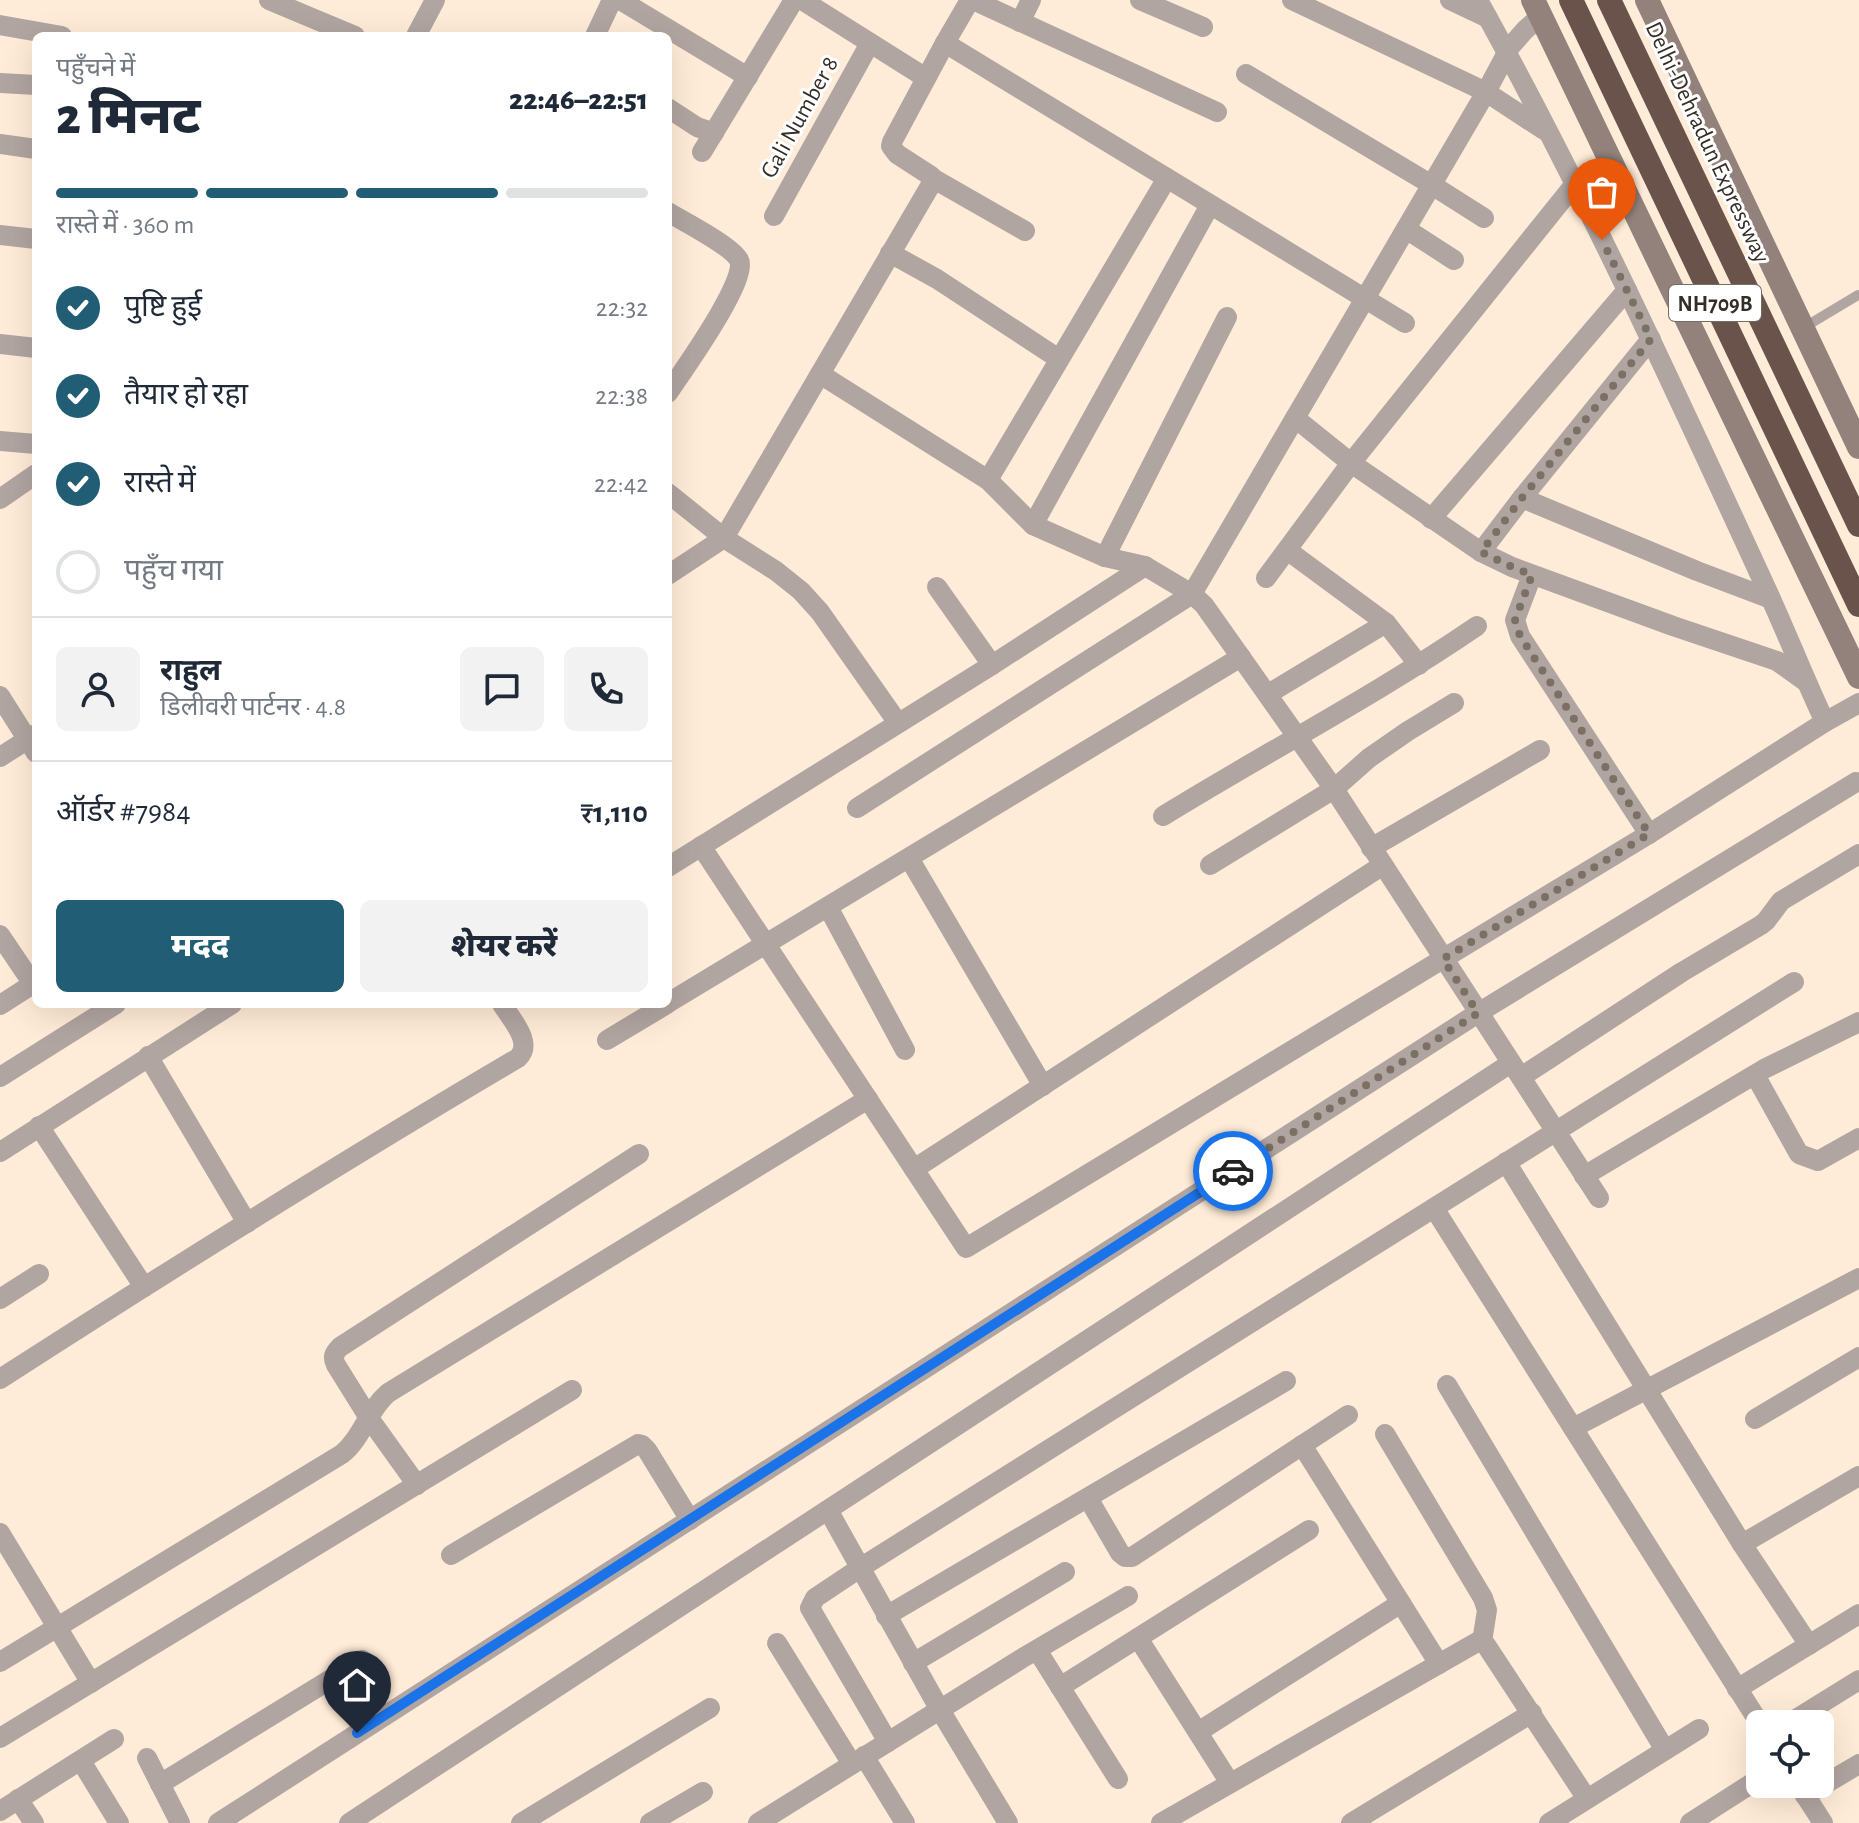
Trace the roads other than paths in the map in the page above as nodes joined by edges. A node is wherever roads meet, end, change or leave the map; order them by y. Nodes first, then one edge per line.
1 (269, 0) edge
2 (435, 0) edge
3 (612, 0) edge
4 (620, 0) edge
5 (794, 0) edge
6 (802, 0) edge
7 (972, 0) edge
8 (1031, 0) edge
9 (1140, 0) edge
10 (1292, 0) edge
11 (1450, 0) edge
12 (1571, 0) edge
13 (1609, 0) edge
14 (1647, 0) edge
15 (1483, 9) edge
16 (1533, 15) edge
17 (1020, 22) junction
18 (0, 25) edge
19 (1203, 27) dead end
20 (39, 32) edge
21 (345, 32) edge
22 (418, 32) edge
23 (597, 32) edge
24 (870, 43) junction
25 (945, 43) junction
26 (1509, 50) junction
27 (1246, 74) dead end
28 (748, 77) junction
29 (926, 78) junction
30 (0, 83) edge
31 (32, 85) edge
32 (1486, 92) junction
33 (672, 111) edge
34 (1217, 112) dead end
35 (714, 133) junction
36 (1548, 133) junction
37 (0, 144) edge
38 (32, 148) edge
39 (702, 152) dead end
40 (1167, 178) junction
41 (934, 179) junction
42 (1432, 185) junction
43 (1574, 185) junction
44 (1210, 205) junction
45 (672, 214) edge
46 (774, 216) dead end
47 (1484, 218) dead end
48 (1406, 229) junction
49 (1025, 231) dead end
50 (0, 235) edge
51 (32, 239) edge
52 (890, 253) junction
53 (1454, 260) dead end
54 (1627, 290) junction
55 (1858, 295) edge
56 (1365, 299) junction
57 (1227, 317) dead end
58 (1405, 323) dead end
59 (1803, 328) junction
60 (1651, 339) junction
61 (0, 344) edge
62 (32, 348) edge
63 (1059, 359) junction
64 (820, 374) junction
65 (672, 387) edge
66 (1295, 418) junction
67 (0, 441) edge
68 (32, 444) edge
69 (1859, 447) edge
70 (1351, 463) junction
71 (988, 480) junction
72 (32, 484) edge
73 (672, 496) edge
74 (1522, 498) junction
75 (0, 499) edge
76 (1431, 519) junction
77 (1033, 525) junction
78 (1859, 525) edge
79 (724, 538) junction
80 (1287, 550) junction
81 (1481, 552) junction
82 (1105, 557) junction
83 (1145, 566) junction
84 (672, 572) edge
85 (1532, 575) junction
86 (1266, 578) dead end
87 (937, 587) dead end
88 (1192, 594) junction
89 (1771, 599) junction
90 (1859, 605) edge
91 (1386, 623) junction
92 (1477, 626) dead end
93 (1241, 657) junction
94 (992, 665) junction
95 (1419, 665) junction
96 (1859, 677) edge
97 (1805, 681) junction
98 (1268, 694) junction
99 (0, 696) edge
100 (1454, 703) dead end
101 (1856, 704) edge
102 (1828, 720) junction
103 (898, 723) junction
104 (1297, 736) junction
105 (32, 741) edge
106 (32, 742) edge
107 (1540, 750) dead end
108 (0, 757) edge
109 (1856, 782) dead end
110 (1334, 789) junction
111 (857, 808) dead end
112 (1163, 816) dead end
113 (1649, 834) junction
114 (701, 846) junction
115 (1859, 854) edge
116 (1377, 856) junction
117 (909, 858) junction
118 (672, 862) edge
119 (1210, 865) dead end
120 (828, 907) junction
121 (0, 935) edge
122 (766, 944) junction
123 (1443, 959) junction
124 (32, 980) edge
125 (1794, 982) dead end
126 (32, 984) edge
127 (672, 1001) edge
128 (0, 1005) edge
129 (110, 1008) edge
130 (226, 1008) edge
131 (504, 1008) edge
132 (660, 1008) edge
133 (1478, 1013) junction
134 (1859, 1022) edge
135 (607, 1040) dead end
136 (905, 1050) dead end
137 (148, 1056) junction
138 (1516, 1070) junction
139 (1755, 1075) junction
140 (0, 1077) edge
141 (1043, 1086) junction
142 (868, 1099) junction
143 (39, 1126) junction
144 (1555, 1132) junction
145 (1859, 1138) edge
146 (0, 1152) edge
147 (639, 1154) dead end
148 (1506, 1162) junction
149 (914, 1169) junction
150 (1584, 1176) junction
151 (1599, 1198) dead end
152 (1434, 1208) junction
153 (247, 1223) junction
154 (39, 1274) dead end
155 (1859, 1278) edge
156 (144, 1287) junction
157 (0, 1299) edge
158 (1859, 1357) edge
159 (0, 1379) edge
160 (1286, 1381) dead end
161 (1447, 1385) dead end
162 (572, 1390) dead end
163 (1646, 1390) junction
164 (1348, 1415) dead end
165 (369, 1418) junction
166 (1755, 1419) dead end
167 (1573, 1428) junction
168 (1385, 1434) dead end
169 (1302, 1445) junction
170 (1859, 1476) edge
171 (417, 1485) junction
172 (1088, 1498) junction
173 (828, 1510) junction
174 (690, 1520) junction
175 (1309, 1530) dead end
176 (0, 1533) edge
177 (1742, 1544) junction
178 (451, 1555) dead end
179 (9, 1567) edge
180 (860, 1568) junction
181 (1065, 1572) dead end
182 (1128, 1596) dead end
183 (1401, 1603) junction
184 (1859, 1614) edge
185 (886, 1616) junction
186 (57, 1627) junction
187 (1138, 1638) junction
188 (1482, 1642) junction
189 (777, 1643) dead end
190 (1809, 1645) junction
191 (1037, 1650) junction
192 (362, 1660) dead end
193 (0, 1662) edge
194 (913, 1663) junction
195 (1439, 1664) junction
196 (1859, 1680) edge
197 (91, 1683) junction
198 (1060, 1687) junction
199 (1737, 1689) junction
200 (710, 1708) dead end
201 (940, 1710) junction
202 (1751, 1710) edge
203 (1811, 1710) edge
204 (1532, 1713) junction
205 (1699, 1729) dead end
206 (1198, 1732) junction
207 (0, 1738) edge
208 (114, 1739) dead end
209 (888, 1742) junction
210 (1665, 1750) junction
211 (147, 1758) dead end
212 (858, 1760) junction
213 (81, 1761) junction
214 (1859, 1764) edge
215 (1834, 1775) edge
216 (1118, 1779) dead end
217 (1230, 1783) junction
218 (160, 1784) junction
219 (1746, 1787) edge
220 (703, 1792) dead end
221 (1806, 1798) edge
222 (18, 1799) junction
223 (1587, 1799) junction
224 (0, 1811) edge
225 (227, 1820) edge
226 (1820, 1822) edge
227 (34, 1823) edge
228 (119, 1823) edge
229 (180, 1823) edge
230 (349, 1823) edge
231 (521, 1823) edge
232 (650, 1823) edge
233 (758, 1823) edge
234 (905, 1823) edge
235 (1008, 1823) edge
236 (1161, 1823) edge
237 (1351, 1823) edge
238 (1549, 1823) edge
239 (1690, 1823) edge

1 - 21 street
2 - 22 street
3 - 23 street
4 - 28 street
5 - 28 street
6 - 24 street
7 - 17 street
7 - 25 street
8 - 17 street
9 - 19 street
10 - 32 street
11 - 15 street
12 - 90 highway, NH709B
13 - 78 highway, Delhi-Dehradun Expressway / NH709B
14 - 59 street
15 - 26 street
16 - 26 street
16 - 96 street
17 - 34 street
18 - 20 street
24 - 29 street
24 - 46 street, Gali Number 8
25 - 29 street
25 - 40 street
26 - 32 street
26 - 36 street
27 - 42 street
28 - 35 street
29 - 41 street
30 - 31 street
32 - 36 street
32 - 42 street
33 - 35 street
35 - 39 street
36 - 43 street
37 - 38 street
40 - 44 street
40 - 63 street
41 - 49 street
41 - 52 street
42 - 47 street
42 - 48 street
43 - 54 street
43 - 70 street
44 - 56 street
44 - 77 street
45 - 65 street
48 - 53 street
48 - 56 street
50 - 51 street
52 - 63 street
52 - 64 street
54 - 60 street
54 - 76 street
55 - 59 lane
56 - 58 street
56 - 66 street
57 - 82 street
59 - 69 street
60 - 74 street
60 - 89 street
61 - 62 street
63 - 71 street
64 - 71 street
64 - 79 street
66 - 70 street
66 - 88 street
67 - 68 street
70 - 76 street
70 - 80 street
71 - 77 street
72 - 75 street
73 - 79 street
74 - 81 street
74 - 89 street
76 - 81 street
77 - 82 street
79 - 84 street
79 - 103 street
80 - 86 street
80 - 91 street
81 - 85 street
82 - 83 street
83 - 88 street
83 - 94 street
85 - 97 street
85 - 113 street
87 - 94 street
88 - 93 street
88 - 111 street
89 - 97 street
91 - 95 street
91 - 98 street
92 - 95 street
93 - 98 street
93 - 117 street
94 - 103 street
95 - 104 street
97 - 102 street
98 - 104 street
99 - 105 street
100 - 110 street
101 - 102 street
102 - 113 street
103 - 114 street
104 - 110 street
104 - 112 street
106 - 108 street
107 - 116 street
109 - 133 street
110 - 116 street
110 - 119 street
113 - 123 street
114 - 118 street
114 - 122 street
115 - 138 street
116 - 123 street
116 - 141 street
117 - 120 street
117 - 141 street
120 - 122 street
120 - 136 street
121 - 124 street
122 - 127 street
122 - 142 street
123 - 133 street
123 - 149 street
125 - 144 street
126 - 128 street
129 - 140 street
130 - 137 street
131 - 153 street
132 - 135 street
133 - 138 street
133 - 174 street
134 - 139 street
137 - 143 street
137 - 153 street
138 - 144 street
138 - 173 street
139 - 145 street
139 - 150 street
141 - 149 street
142 - 149 street
142 - 165 street
143 - 146 street
143 - 156 street
144 - 148 street
144 - 150 street
147 - 165 street
148 - 152 street
148 - 163 street
150 - 151 street
152 - 167 street
152 - 180 street
153 - 156 street
154 - 157 street
155 - 163 street
156 - 159 street
158 - 166 street
160 - 172 street
161 - 210 street
162 - 171 street
163 - 167 street
163 - 177 street
164 - 169 street
165 - 171 street
165 - 186 street
167 - 199 street
168 - 188 street
169 - 172 street
169 - 183 street
170 - 177 street
171 - 197 street
172 - 185 street
173 - 180 street
173 - 230 street
174 - 178 street
174 - 225 street
175 - 187 street
176 - 179 street
177 - 190 street
179 - 186 street
180 - 185 street
180 - 209 street
181 - 194 street
182 - 191 street
183 - 195 street
183 - 206 street
184 - 190 street
185 - 194 street
186 - 193 street
186 - 197 street
187 - 198 street
187 - 206 street
188 - 195 street
188 - 204 street
189 - 212 street
190 - 199 street
191 - 198 street
191 - 201 street
192 - 218 street
194 - 201 street
195 - 217 street
196 - 203 street
197 - 207 street
198 - 216 street
199 - 202 street
200 - 231 street
201 - 209 street
201 - 235 street
204 - 223 street
204 - 237 street
205 - 210 street
206 - 217 street
208 - 213 street
209 - 212 street
210 - 223 street
211 - 218 street
212 - 233 street
212 - 234 street
213 - 222 street
213 - 228 street
214 - 215 street
217 - 236 street
218 - 229 street
219 - 239 street
220 - 232 street
221 - 226 street
222 - 224 street
222 - 227 street
223 - 238 street

